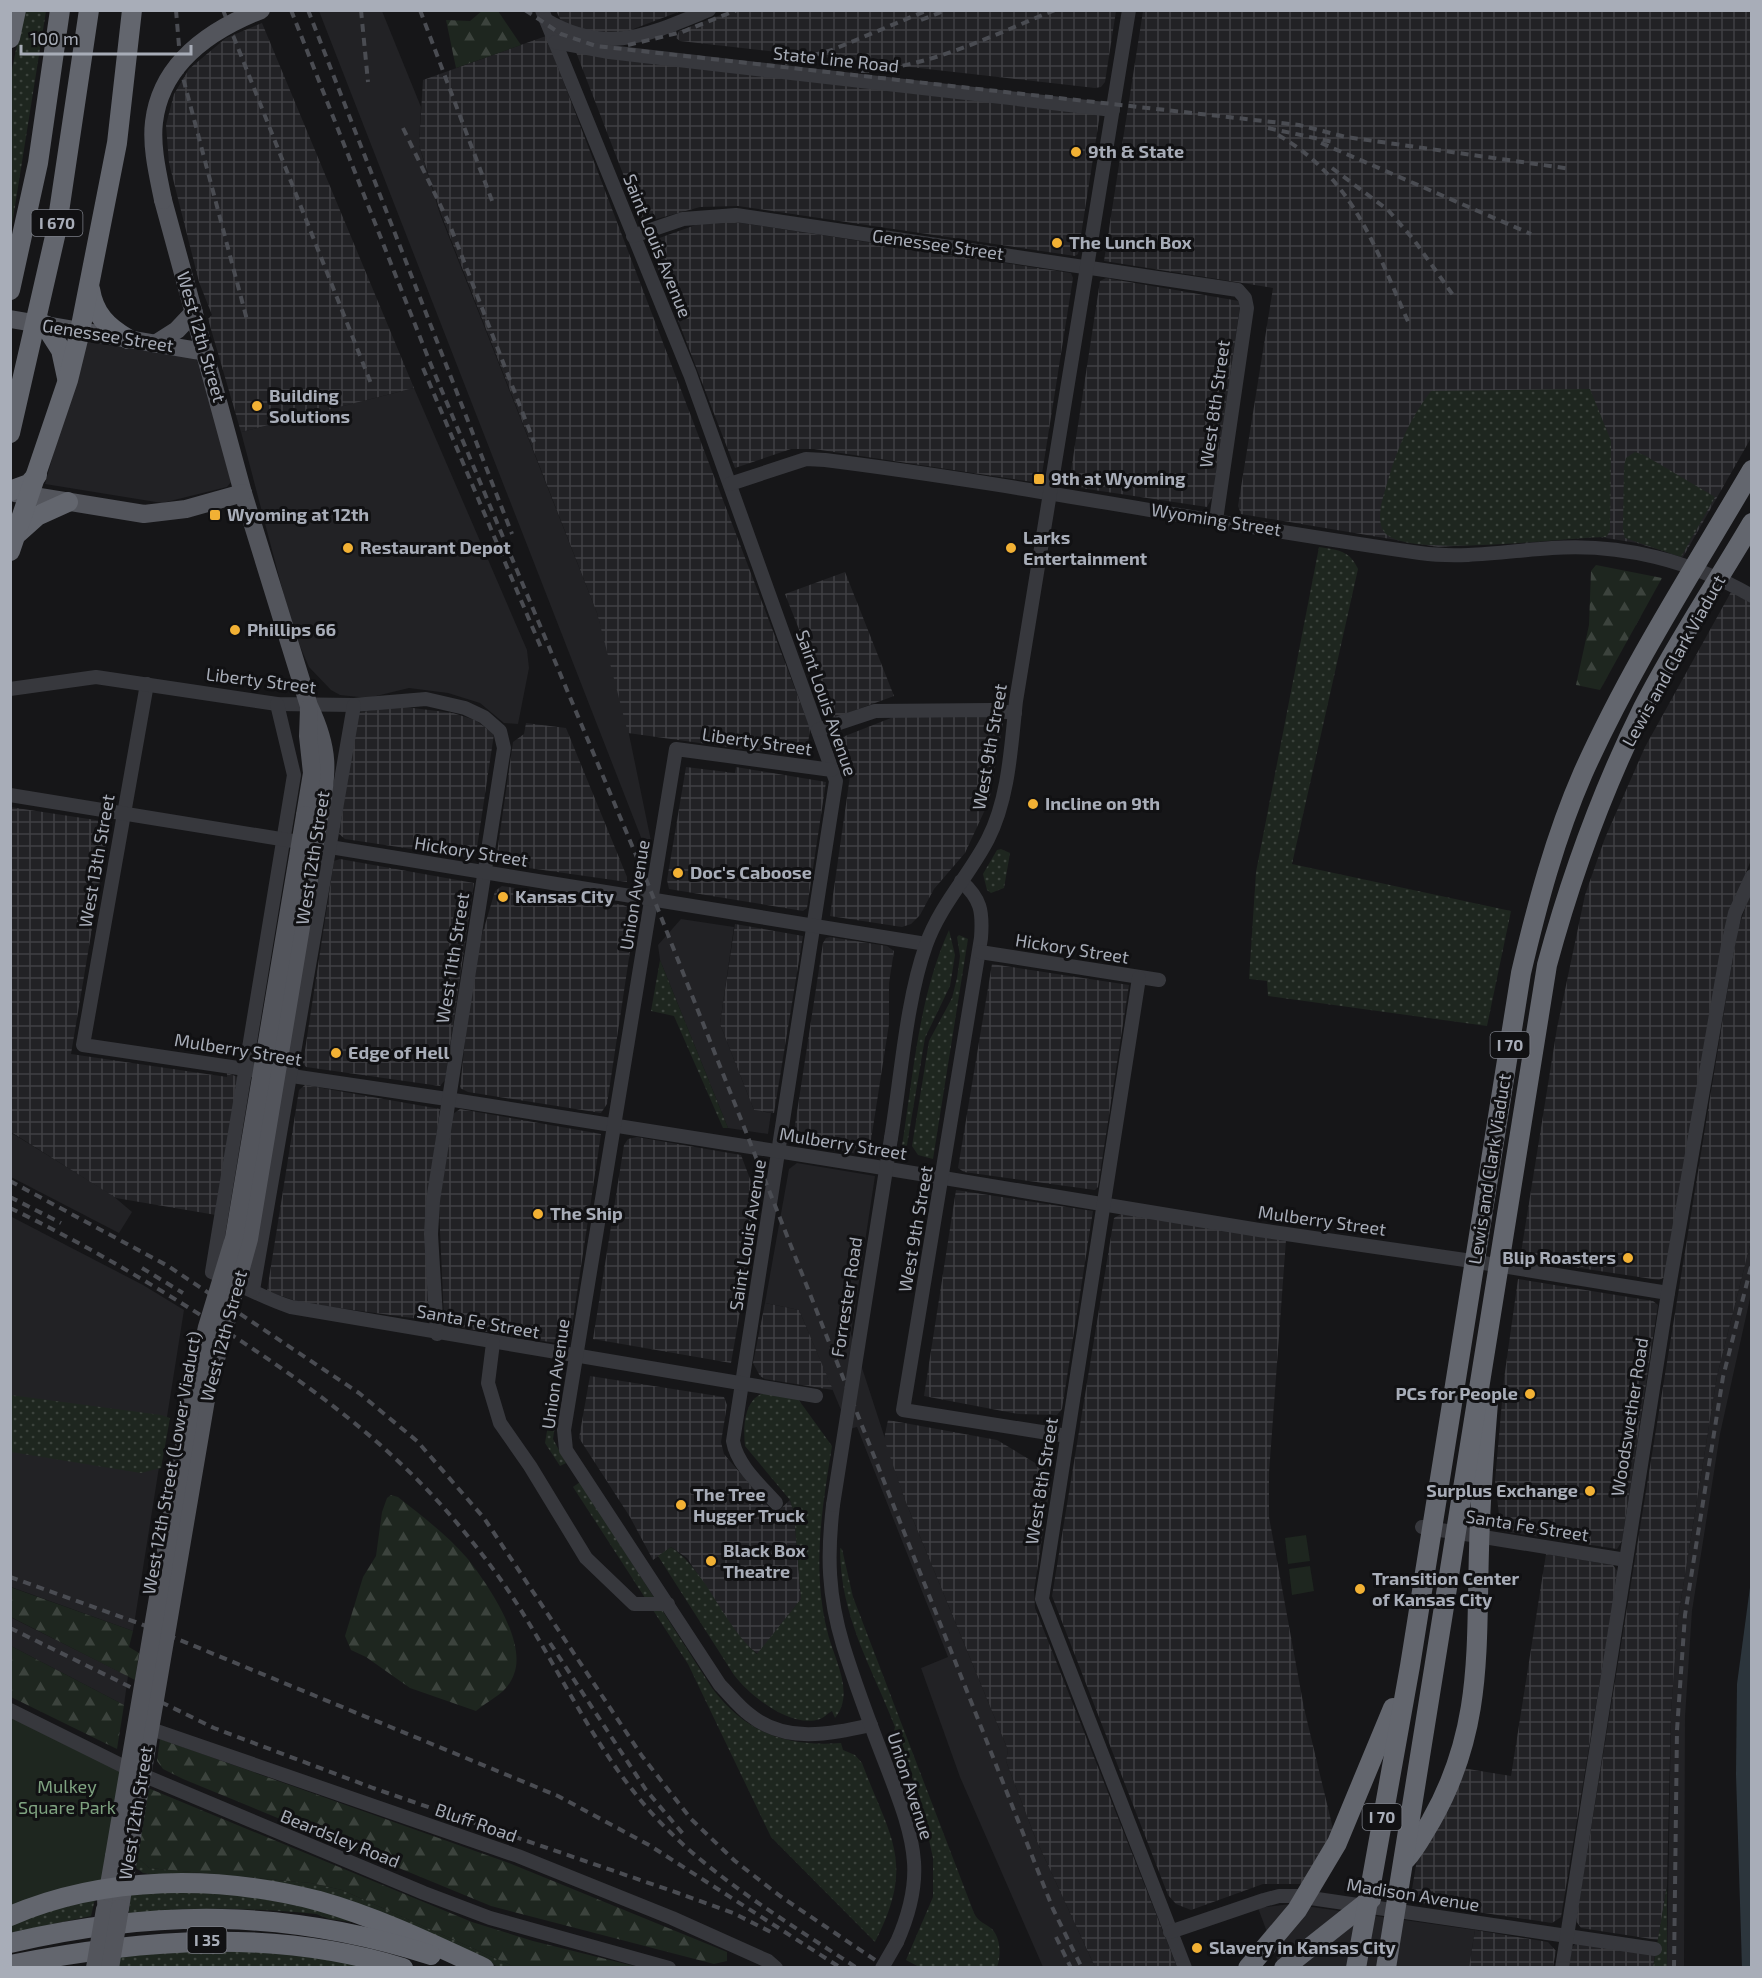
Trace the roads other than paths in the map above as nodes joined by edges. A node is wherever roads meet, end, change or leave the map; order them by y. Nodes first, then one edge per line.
1 (16, 10) edge
2 (60, 10) edge
3 (89, 10) edge
4 (132, 10) edge
5 (261, 10) edge
6 (710, 10) edge
7 (1129, 10) edge
8 (544, 15) edge
9 (10, 38) edge
10 (555, 42) junction
11 (1113, 110) junction
12 (633, 236) junction
13 (1088, 268) junction
14 (90, 284) junction
15 (10, 290) edge
16 (1242, 295) joint
17 (195, 312) junction
18 (10, 319) edge
19 (45, 325) junction
20 (80, 331) junction
21 (128, 339) junction
22 (155, 344) junction
23 (206, 352) junction
24 (68, 380) junction
25 (10, 434) edge
26 (1752, 470) edge
27 (37, 475) junction
28 (730, 484) junction
29 (10, 492) edge
30 (243, 494) junction
31 (31, 495) junction
32 (1052, 495) junction
33 (68, 502) junction
34 (1216, 520) junction
35 (1752, 522) edge
36 (13, 543) edge
37 (1752, 596) edge
38 (147, 684) junction
39 (10, 689) edge
40 (277, 704) junction
41 (354, 705) junction
42 (309, 706) junction
43 (1015, 713) junction
44 (818, 730) junction
45 (500, 731) joint
46 (676, 749) joint
47 (832, 770) junction
48 (10, 795) edge
49 (124, 814) junction
50 (283, 840) junction
51 (307, 844) junction
52 (330, 849) junction
53 (485, 872) junction
54 (1752, 876) edge
55 (961, 881) junction
56 (654, 899) junction
57 (815, 927) junction
58 (926, 944) junction
59 (980, 952) junction
60 (1139, 978) junction
61 (1159, 980) dead end
62 (83, 1045) joint
63 (245, 1069) junction
64 (289, 1076) junction
65 (447, 1099) junction
66 (614, 1127) junction
67 (780, 1153) junction
68 (942, 1179) junction
69 (1102, 1205) junction
70 (212, 1272) joint
71 (1496, 1281) junction
72 (253, 1290) junction
73 (1668, 1293) junction
74 (438, 1334) junction
75 (493, 1343) junction
76 (576, 1357) junction
77 (741, 1385) junction
78 (816, 1396) dead end
79 (1067, 1436) junction
80 (776, 1503) dead end
81 (1422, 1527) dead end
82 (1626, 1560) junction
83 (668, 1604) junction
84 (1410, 1666) junction
85 (10, 1710) edge
86 (871, 1725) junction
87 (158, 1731) dead end
88 (136, 1772) junction
89 (116, 1887) junction
90 (112, 1908) junction
91 (10, 1916) edge
92 (1170, 1932) junction
93 (1566, 1938) junction
94 (10, 1943) edge
95 (1656, 1949) dead end
96 (772, 1964) edge
97 (10, 1965) edge
98 (95, 1968) edge
99 (110, 1968) edge
100 (403, 1968) edge
101 (466, 1968) edge
102 (484, 1968) edge
103 (669, 1968) edge
104 (782, 1968) edge
105 (882, 1968) edge
106 (1185, 1968) edge
107 (1248, 1968) edge
108 (1284, 1968) edge
109 (1356, 1968) edge
110 (1386, 1968) edge
111 (1562, 1968) edge

1 - 9 highway
2 - 15 highway, I 670
3 - 25 highway, I 670, bridge
4 - 14 highway
5 - 17 main road, West 12th Street, bridge
6 - 8 street
7 - 11 street, West 9th Street
8 - 10 street, Saint Louis Avenue
10 - 11 street, State Line Road
10 - 12 street, Saint Louis Avenue
11 - 13 street, West 9th Street
12 - 13 street, Genessee Street
12 - 28 street, Saint Louis Avenue
13 - 16 street, Genessee Street
13 - 32 street, West 9th Street
14 - 20 highway
14 - 21 highway
16 - 34 street, West 8th Street
17 - 22 main road
17 - 23 main road, West 12th Street
18 - 19 main road, Genessee Street
19 - 20 main road, Genessee Street
19 - 24 highway
20 - 21 main road, Genessee Street
20 - 24 highway
21 - 22 main road, Genessee Street
22 - 23 main road, Genessee Street
23 - 30 main road, West 12th Street
24 - 27 highway
26 - 84 highway, Lewis and Clark Viaduct / I 70, bridge
27 - 29 highway
27 - 31 highway
28 - 32 street, Wyoming Street
28 - 44 street, Saint Louis Avenue
29 - 31 main road
30 - 33 main road
30 - 42 main road, West 12th Street
31 - 33 main road
31 - 36 highway
32 - 34 street, Wyoming Street
32 - 43 street, West 9th Street
33 - 36 highway
34 - 37 street, Wyoming Street
35 - 71 highway, Lewis and Clark Viaduct / I 70, bridge
38 - 39 street, Liberty Street
38 - 40 street, Liberty Street
38 - 49 street, West 13th Street
40 - 42 street, Liberty Street
40 - 50 street, West 12th Street
41 - 42 street, Liberty Street
41 - 45 street, Liberty Street
41 - 52 street, West 12th Street
42 - 89 main road, West 12th Street, bridge
43 - 44 street, Liberty Street
43 - 55 street, West 9th Street
44 - 47 street, Saint Louis Avenue
45 - 53 street, West 11th Street
46 - 47 street, Liberty Street
46 - 56 street, Union Avenue
47 - 57 street, Saint Louis Avenue
48 - 49 street, Hickory Street
49 - 50 street, Hickory Street
49 - 62 street, West 13th Street
50 - 51 street, Hickory Street
50 - 63 street, West 12th Street
51 - 52 street, Hickory Street
51 - 88 street, West 12th Street (Lower Viaduct)
52 - 53 street, Hickory Street
52 - 64 street, West 12th Street
53 - 56 street, Hickory Street
53 - 65 street, West 11th Street
54 - 73 street, Woodswether Road
55 - 58 street, Forrester Road
55 - 59 street, West 9th Street
56 - 57 street, Hickory Street
56 - 66 street, Union Avenue
57 - 58 street, Hickory Street
57 - 67 street, Saint Louis Avenue
58 - 86 street, Forrester Road, bridge
59 - 60 street, Hickory Street
59 - 68 street, West 9th Street
60 - 61 street, Hickory Street
60 - 69 street, West 8th Street
62 - 63 street, Mulberry Street
63 - 64 street, Mulberry Street
63 - 70 street, West 12th Street
64 - 65 street, Mulberry Street
64 - 72 street, West 12th Street
65 - 66 street, Mulberry Street
65 - 74 street, West 11th Street
66 - 67 street, Mulberry Street
66 - 76 street, Union Avenue
67 - 68 street, Mulberry Street
67 - 77 street, Saint Louis Avenue
68 - 69 street, Mulberry Street
68 - 79 street, West 9th Street
69 - 73 street, Mulberry Street
69 - 79 street, West 8th Street
70 - 72 street, Santa Fe Street
71 - 108 highway, bridge
71 - 110 highway, Lewis and Clark Viaduct / I 70, bridge
72 - 74 street, Santa Fe Street
73 - 82 street, Woodswether Road
74 - 75 street, Santa Fe Street
75 - 76 street, Santa Fe Street
75 - 83 street
76 - 77 street, Santa Fe Street
76 - 83 street, Union Avenue
77 - 78 street, Santa Fe Street
77 - 80 street, Saint Louis Avenue
79 - 92 street, West 8th Street
81 - 82 street, Santa Fe Street
82 - 93 street, Woodswether Road
83 - 86 street, Union Avenue
84 - 107 highway, bridge
84 - 109 highway, I 70, bridge
85 - 88 street, Beardsley Road
86 - 105 street, Union Avenue, bridge
87 - 96 street, Bluff Road
88 - 103 street, Beardsley Road
89 - 90 main road, West 12th Street
89 - 91 highway
89 - 102 highway
90 - 98 main road, West 12th Street, bridge
90 - 99 main road, West 12th Street, bridge
92 - 93 street, Madison Avenue
92 - 106 street, West 8th Street
93 - 95 street, Madison Avenue
93 - 111 street, Woodswether Road
94 - 101 highway, I 35
96 - 104 street
97 - 100 highway, I 35

